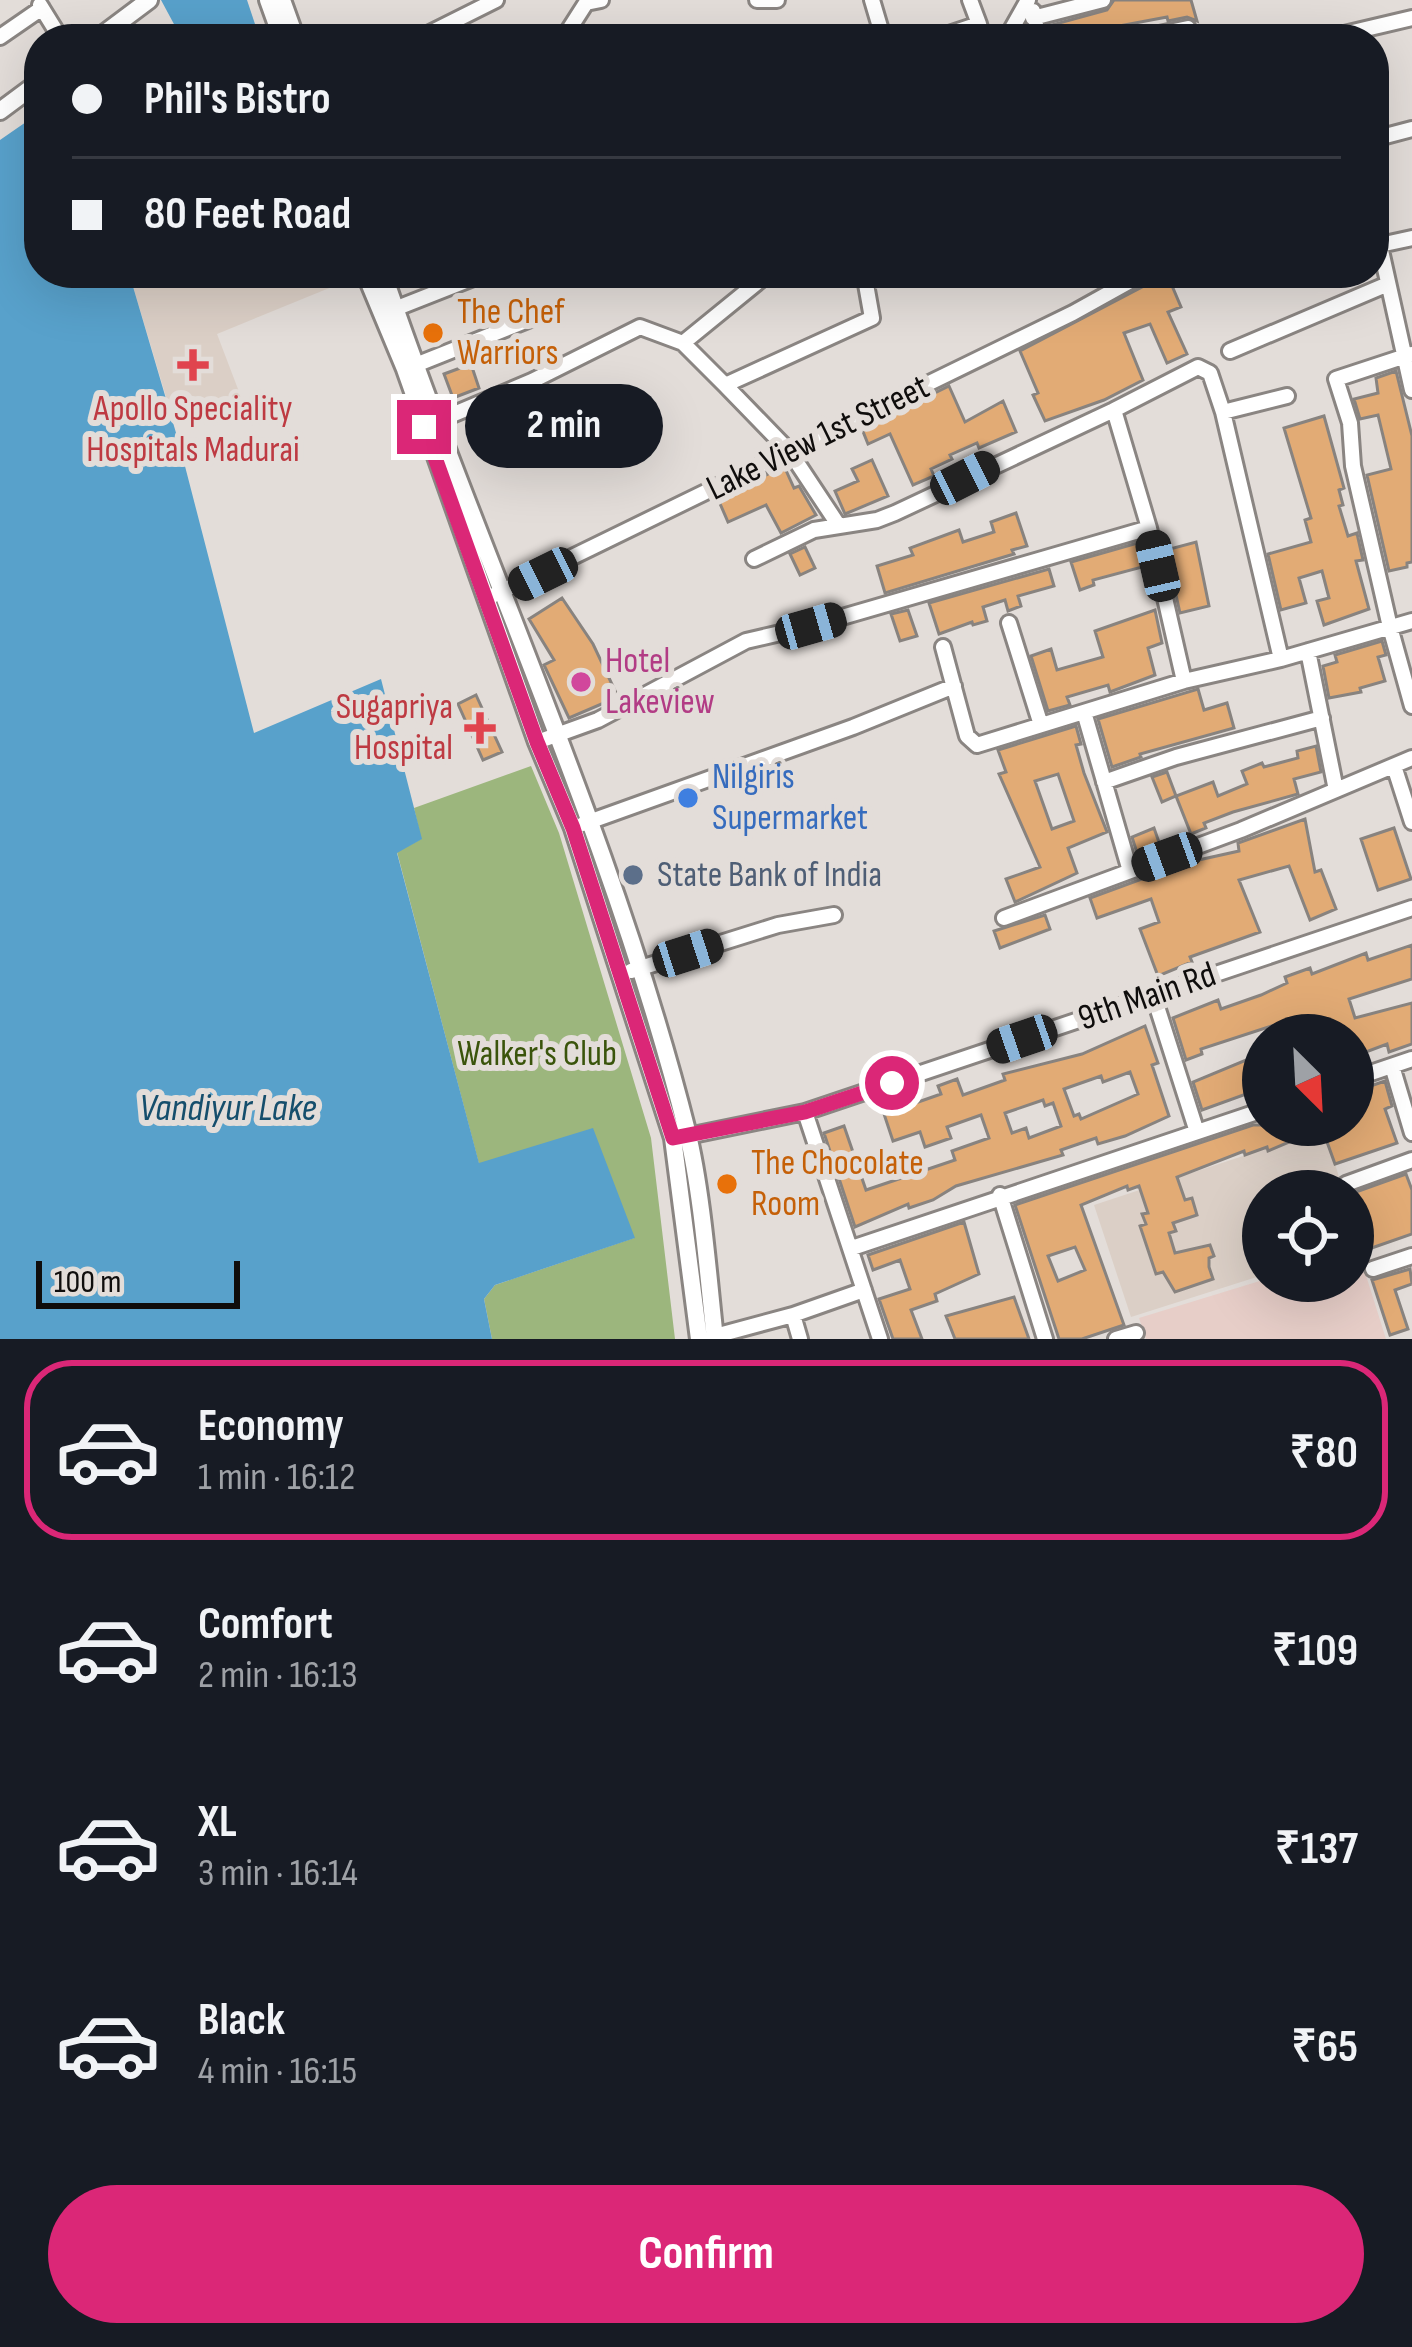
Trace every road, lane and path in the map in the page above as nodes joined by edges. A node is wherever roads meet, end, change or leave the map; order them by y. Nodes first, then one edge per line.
1 (140, 0) edge
2 (149, 0) edge
3 (163, 0) edge
4 (496, 0) edge
5 (601, 0) edge
6 (758, 0) edge
7 (777, 0) edge
8 (1030, 0) edge
9 (1102, 0) edge
10 (40, 4) edge
11 (1034, 18) junction
12 (112, 24) edge
13 (115, 24) edge
14 (132, 24) edge
15 (448, 24) edge
16 (574, 24) edge
17 (1035, 24) edge
18 (0, 37) edge
19 (374, 288) edge
20 (384, 288) edge
21 (447, 288) edge
22 (751, 288) edge
23 (868, 288) edge
24 (1117, 288) edge
25 (1379, 288) edge
26 (1389, 288) edge
27 (554, 310) dead end
28 (388, 311) junction
29 (683, 343) junction
30 (1230, 351) dead end
31 (1408, 355) edge
32 (411, 367) junction
33 (725, 385) junction
34 (1412, 390) edge
35 (1287, 395) dead end
36 (1114, 410) junction
37 (1223, 412) junction
38 (430, 423) junction
39 (790, 452) junction
40 (839, 526) junction
41 (1149, 528) junction
42 (754, 560) dead end
43 (495, 596) junction
44 (1412, 621) edge
45 (1009, 623) dead end
46 (1390, 627) junction
47 (943, 647) dead end
48 (1308, 651) junction
49 (1281, 659) junction
50 (1184, 681) junction
51 (954, 686) junction
52 (1412, 706) edge
53 (1084, 712) junction
54 (1322, 718) junction
55 (1041, 725) junction
56 (556, 737) junction
57 (537, 742) junction
58 (1412, 758) edge
59 (1394, 766) junction
60 (1104, 782) junction
61 (1336, 790) junction
62 (1412, 822) edge
63 (581, 825) junction
64 (1130, 871) junction
65 (1412, 908) edge
66 (834, 915) dead end
67 (1004, 918) dead end
68 (631, 971) junction
69 (1153, 994) junction
70 (1412, 1059) edge
71 (1391, 1066) junction
72 (1374, 1072) edge
73 (805, 1112) junction
74 (1242, 1116) edge
75 (1196, 1130) junction
76 (1412, 1133) edge
77 (681, 1137) junction
78 (1412, 1160) edge
79 (1374, 1174) edge
80 (1000, 1196) junction
81 (852, 1248) junction
82 (1412, 1256) edge
83 (1374, 1269) edge
84 (865, 1290) junction
85 (793, 1315) junction
86 (1136, 1333) dead end
87 (710, 1338) edge
88 (800, 1339) edge
89 (880, 1339) edge
90 (1045, 1339) edge
91 (1116, 1339) edge

1 - 12 main road
2 - 13 main road
3 - 14 main road
4 - 15 street
5 - 16 street
6 - 7 street
8 - 11 street
9 - 11 street
10 - 18 street
11 - 17 street
19 - 28 main road
20 - 28 main road
21 - 28 street
22 - 29 street
23 - 33 street
24 - 39 street, Lake View 1st Street
25 - 30 street
26 - 31 street
27 - 32 street
28 - 32 main road
29 - 33 street
29 - 38 street
31 - 34 street
31 - 46 street
32 - 38 main road
33 - 39 street
35 - 37 street
36 - 37 street
36 - 40 street
36 - 41 street
37 - 49 street
38 - 43 main road
39 - 40 street
39 - 43 street, Lake View 1st Street
40 - 42 street
41 - 50 street
41 - 56 street
43 - 56 main road
43 - 57 main road
44 - 46 street
45 - 55 street
46 - 48 street
46 - 52 street
47 - 51 street
48 - 49 street
48 - 54 street
49 - 50 street
50 - 53 street
51 - 55 street
51 - 63 street
53 - 55 street
53 - 60 street
54 - 60 street
54 - 61 street
56 - 57 street
56 - 63 main road
57 - 63 main road
58 - 59 street
59 - 61 street
59 - 62 street
60 - 64 street
61 - 64 street
63 - 68 main road
64 - 67 street
65 - 69 street, 9th Main Rd
66 - 68 street
68 - 77 main road
69 - 73 street, 9th Main Rd
69 - 75 street
70 - 71 street
71 - 72 street
71 - 76 street
73 - 77 street, 9th Main Rd
73 - 81 street
74 - 75 street
75 - 80 street
77 - 87 main road
78 - 79 street
80 - 81 street
80 - 90 street
81 - 84 street
82 - 83 street
84 - 85 street
84 - 89 street
85 - 87 street
85 - 88 street
86 - 91 street

